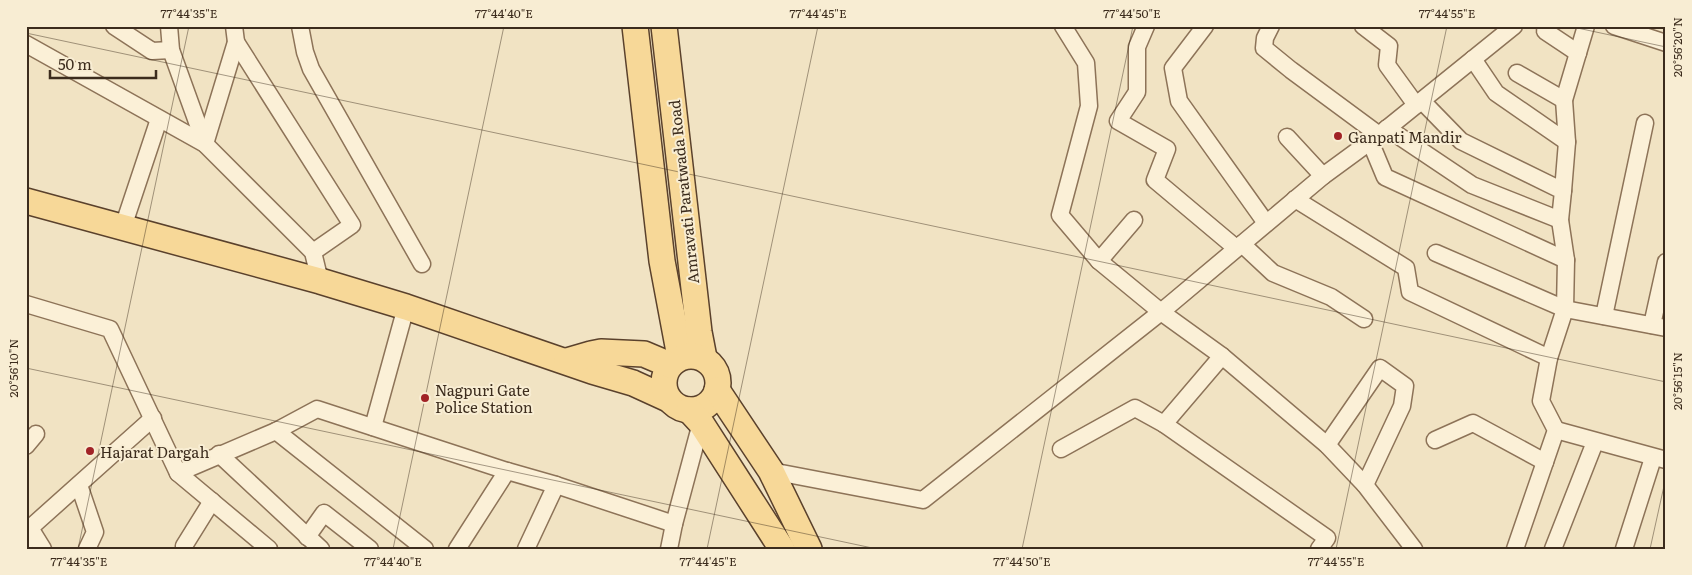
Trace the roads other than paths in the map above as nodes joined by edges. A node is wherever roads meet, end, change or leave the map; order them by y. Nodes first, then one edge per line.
1 (114, 26) edge
2 (169, 26) edge
3 (300, 26) edge
4 (635, 26) edge
5 (664, 26) edge
6 (1063, 26) edge
7 (1146, 26) edge
8 (1205, 26) edge
9 (1271, 26) edge
10 (1363, 26) edge
11 (1514, 26) edge
12 (1586, 26) edge
13 (1614, 26) edge
14 (1545, 31) dead end
15 (235, 34) edge
16 (1666, 43) edge
17 (26, 44) edge
18 (171, 50) junction
19 (1578, 53) junction
20 (1473, 59) junction
21 (1516, 73) dead end
22 (1564, 100) junction
23 (1419, 103) junction
24 (159, 118) junction
25 (1645, 123) dead end
26 (1379, 135) junction
27 (1287, 137) dead end
28 (1567, 142) junction
29 (205, 144) junction
30 (1323, 176) junction
31 (1563, 191) junction
32 (1295, 199) junction
33 (26, 201) edge
34 (1134, 220) dead end
35 (1560, 220) junction
36 (1266, 223) junction
37 (123, 227) junction
38 (1239, 246) junction
39 (312, 252) junction
40 (1436, 253) dead end
41 (1566, 260) junction
42 (1099, 261) junction
43 (1666, 262) edge
44 (422, 264) dead end
45 (320, 281) junction
46 (26, 304) edge
47 (406, 307) junction
48 (1565, 309) junction
49 (1161, 312) junction
50 (1604, 316) junction
51 (1364, 319) dead end
52 (1659, 326) edge
53 (1222, 356) junction
54 (1549, 358) junction
55 (684, 360) junction
56 (567, 361) junction
57 (717, 390) junction
58 (686, 411) junction
59 (153, 418) junction
60 (1164, 424) junction
61 (373, 427) junction
62 (1556, 430) junction
63 (276, 431) junction
64 (1435, 440) dead end
65 (1595, 442) junction
66 (1327, 445) junction
67 (1061, 449) dead end
68 (219, 454) junction
69 (1662, 457) edge
70 (1545, 462) junction
71 (507, 471) junction
72 (771, 471) junction
73 (178, 473) junction
74 (79, 484) junction
75 (556, 485) junction
76 (1366, 485) junction
77 (212, 501) junction
78 (674, 524) junction
79 (28, 532) edge
80 (307, 537) junction
81 (184, 546) dead end
82 (43, 549) edge
83 (87, 549) edge
84 (269, 549) edge
85 (321, 549) edge
86 (370, 549) edge
87 (425, 549) edge
88 (457, 549) edge
89 (526, 549) edge
90 (669, 549) edge
91 (782, 549) edge
92 (809, 549) edge
93 (1319, 549) edge
94 (1414, 549) edge
95 (1515, 549) edge
96 (1553, 549) edge
97 (1624, 549) edge

1 - 18 street
2 - 18 street
3 - 44 street
4 - 55 main road, Amravati Paratwada Road
5 - 55 main road, Amravati Paratwada Road
6 - 42 street
7 - 38 street
8 - 36 street
9 - 26 street
10 - 23 street
11 - 20 street
12 - 19 street
13 - 16 street
14 - 19 street
15 - 29 street
15 - 39 street
17 - 24 street
18 - 29 street
19 - 22 street
20 - 23 street
20 - 28 street
21 - 22 street
22 - 28 street
23 - 26 street
23 - 31 street
24 - 29 street
24 - 37 street
25 - 50 street
26 - 30 street
26 - 35 street
26 - 41 street
27 - 30 street
28 - 31 street
29 - 39 street
30 - 32 street
31 - 35 street
32 - 36 street
32 - 54 street
33 - 37 main road
34 - 42 street
35 - 41 street
36 - 38 street
37 - 45 main road
38 - 49 street
38 - 51 street
39 - 45 street
40 - 48 street
41 - 48 street
42 - 49 street
43 - 52 street
45 - 47 main road
46 - 59 street
47 - 56 main road
47 - 61 street
48 - 50 street
48 - 54 street
49 - 53 street
49 - 72 street
50 - 52 street
53 - 60 street
53 - 66 street
54 - 62 street
55 - 56 main road
55 - 57 main road
55 - 58 main road
56 - 58 main road
57 - 58 main road
57 - 72 main road
58 - 78 street
58 - 91 main road
59 - 73 street
59 - 74 street
60 - 67 street
60 - 93 street
61 - 63 street
61 - 71 street
62 - 65 street
62 - 70 street
63 - 68 street
63 - 87 street
64 - 70 street
65 - 69 street
65 - 96 street
66 - 76 street
66 - 76 street
68 - 73 street
68 - 80 street
69 - 97 street
70 - 95 street
71 - 75 street
71 - 88 street
72 - 92 main road
73 - 77 street
74 - 79 street
74 - 83 street
75 - 78 street
75 - 89 street
76 - 94 street
77 - 81 street
77 - 84 street
78 - 90 street
79 - 82 street
80 - 85 street
80 - 86 street

